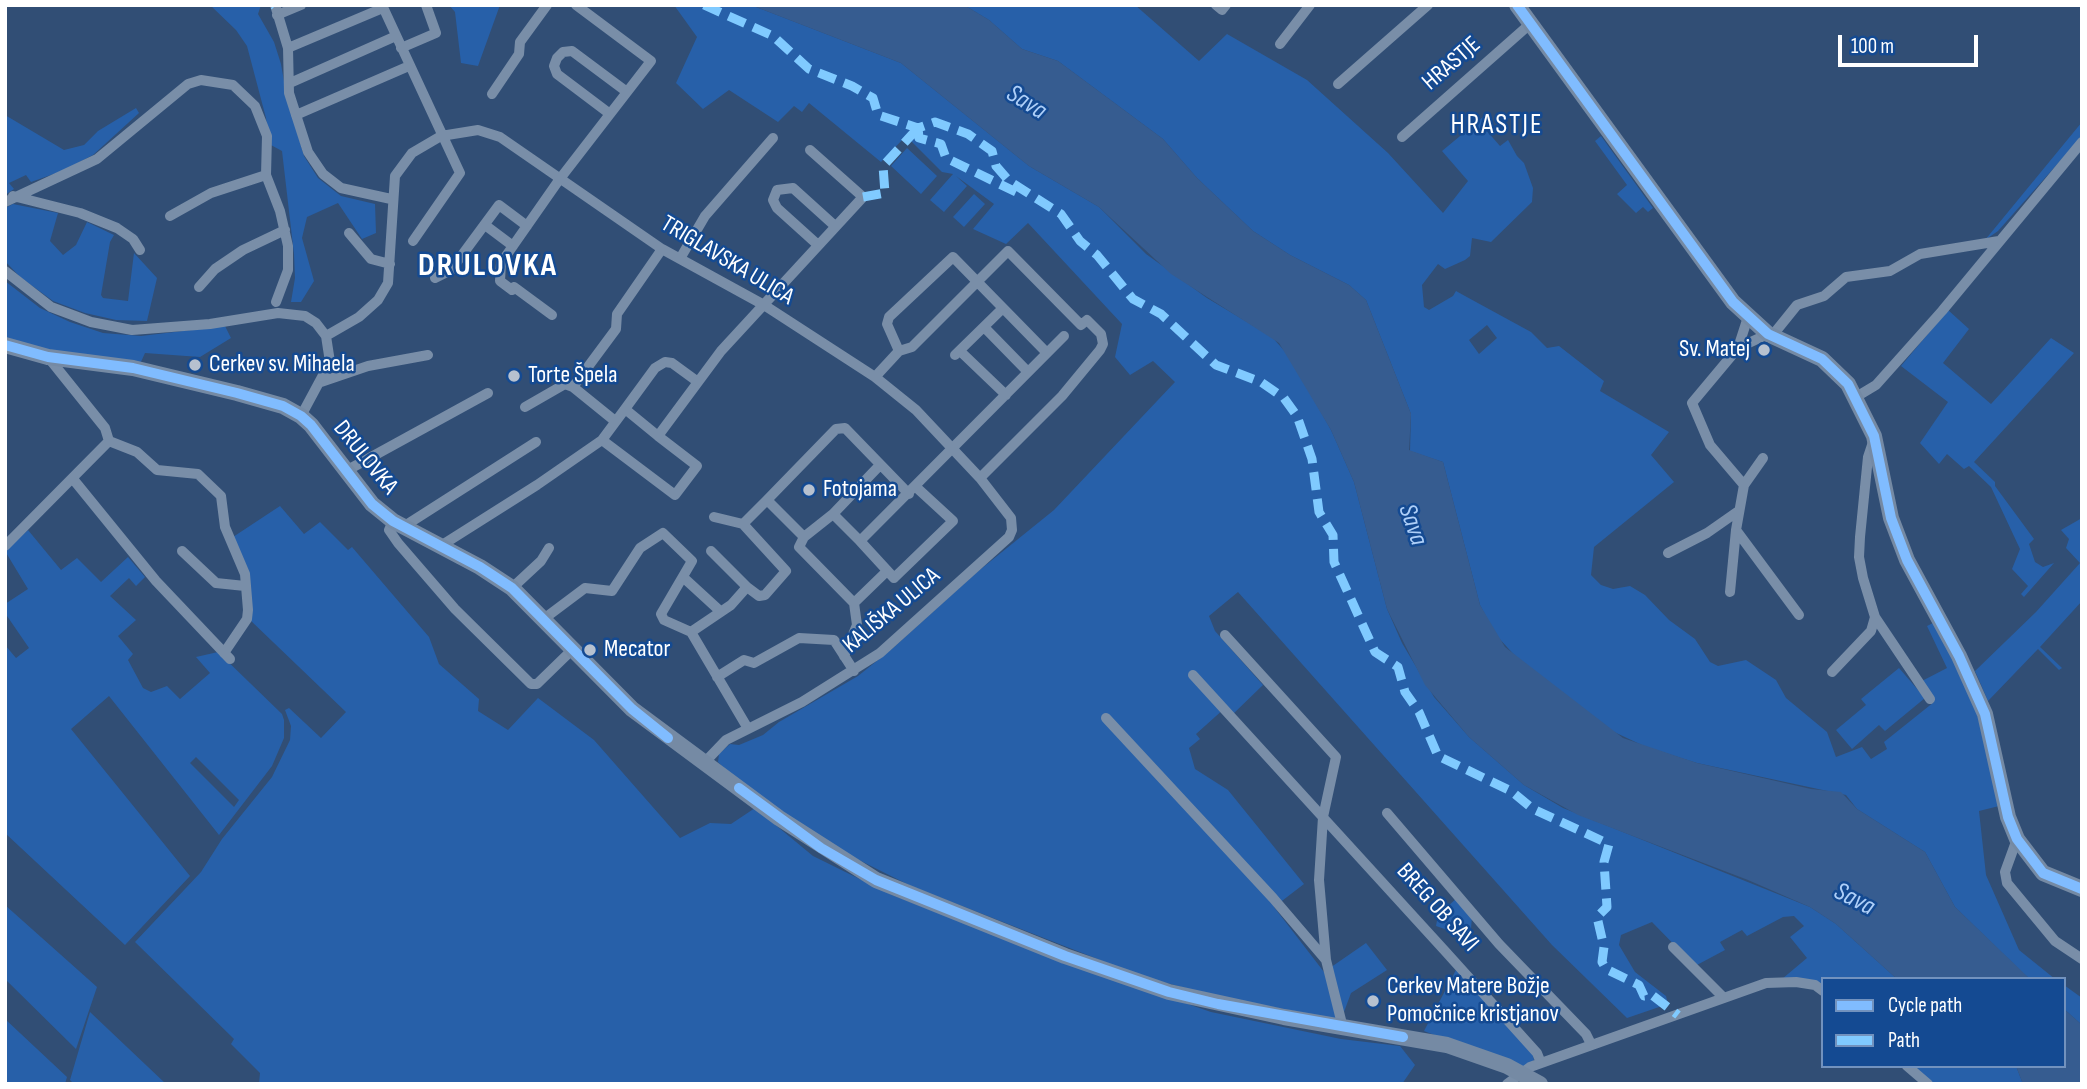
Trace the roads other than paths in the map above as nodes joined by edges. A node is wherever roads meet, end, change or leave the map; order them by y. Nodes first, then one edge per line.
1 (301, 5) edge
2 (426, 5) edge
3 (547, 5) edge
4 (576, 5) edge
5 (1216, 5) edge
6 (1226, 5) edge
7 (1310, 5) edge
8 (1428, 5) edge
9 (383, 7) edge
10 (276, 10) edge
11 (1523, 12) edge
12 (396, 36) junction
13 (1280, 44) dead end
14 (288, 48) junction
15 (401, 48) junction
16 (409, 66) junction
17 (290, 83) junction
18 (1338, 84) dead end
19 (627, 92) junction
20 (492, 94) dead end
21 (610, 114) junction
22 (296, 115) junction
23 (441, 136) junction
24 (1402, 137) dead end
25 (773, 138) dead end
26 (2082, 142) edge
27 (810, 150) dead end
28 (266, 174) junction
29 (559, 180) junction
30 (391, 198) junction
31 (9, 199) edge
32 (170, 216) dead end
33 (485, 225) junction
34 (527, 226) junction
35 (835, 226) junction
36 (285, 230) junction
37 (349, 233) dead end
38 (413, 241) dead end
39 (1999, 241) junction
40 (818, 245) junction
41 (513, 246) junction
42 (662, 248) junction
43 (140, 250) dead end
44 (681, 257) junction
45 (390, 264) junction
46 (5, 271) edge
47 (435, 278) dead end
48 (977, 281) junction
49 (199, 287) dead end
50 (276, 302) dead end
51 (764, 305) junction
52 (1002, 309) junction
53 (552, 315) dead end
54 (1748, 317) junction
55 (984, 327) junction
56 (1770, 335) junction
57 (326, 336) junction
58 (1064, 336) dead end
59 (5, 345) edge
60 (1738, 348) junction
61 (899, 351) junction
62 (1047, 353) junction
63 (428, 355) dead end
64 (48, 357) junction
65 (1028, 372) junction
66 (875, 377) junction
67 (698, 382) junction
68 (321, 383) junction
69 (573, 387) junction
70 (488, 393) dead end
71 (1006, 395) junction
72 (1856, 397) junction
73 (525, 407) dead end
74 (625, 409) junction
75 (300, 416) junction
76 (615, 421) junction
77 (658, 436) junction
78 (1874, 436) junction
79 (602, 440) junction
80 (109, 441) junction
81 (536, 442) dead end
82 (953, 448) junction
83 (1763, 458) dead end
84 (880, 465) junction
85 (344, 472) junction
86 (980, 478) junction
87 (73, 479) junction
88 (1744, 485) junction
89 (912, 490) junction
90 (767, 500) junction
91 (1737, 512) junction
92 (833, 514) junction
93 (713, 517) dead end
94 (398, 524) junction
95 (743, 524) junction
96 (1736, 530) junction
97 (860, 541) junction
98 (801, 542) junction
99 (5, 545) edge
100 (439, 547) junction
101 (549, 548) dead end
102 (182, 551) dead end
103 (711, 551) dead end
104 (1668, 553) dead end
105 (784, 566) junction
106 (887, 571) junction
107 (684, 579) junction
108 (245, 586) junction
109 (747, 587) junction
110 (512, 588) junction
111 (1730, 592) dead end
112 (854, 603) junction
113 (720, 611) junction
114 (1798, 615) dead end
115 (1875, 617) junction
116 (545, 618) junction
117 (691, 632) junction
118 (1225, 635) dead end
119 (574, 648) junction
120 (844, 656) junction
121 (854, 671) junction
122 (1832, 672) dead end
123 (1193, 675) dead end
124 (717, 677) junction
125 (1930, 699) dead end
126 (1106, 718) dead end
127 (747, 727) junction
128 (703, 764) junction
129 (1387, 813) dead end
130 (1323, 817) junction
131 (2017, 839) junction
132 (2082, 890) edge
133 (1673, 947) dead end
134 (2082, 959) edge
135 (1326, 960) junction
136 (1821, 990) edge
137 (1724, 998) junction
138 (1343, 1027) junction
139 (1591, 1044) junction
140 (1541, 1063) junction
141 (1909, 1068) edge
142 (1514, 1079) edge
143 (1540, 1084) edge
144 (1928, 1084) edge

1 - 10 street
2 - 15 street
3 - 20 street
4 - 19 street
5 - 6 street
7 - 13 street
8 - 18 street
9 - 12 street
9 - 14 street
10 - 14 street
11 - 24 street, HRASTJE
11 - 54 street
12 - 15 street
12 - 17 street
14 - 17 street
15 - 16 street
16 - 22 street
16 - 23 street
17 - 22 street
19 - 21 street
19 - 21 street
21 - 29 street
22 - 30 street
23 - 29 street, TRIGLAVSKA ULICA
23 - 30 street, TRIGLAVSKA ULICA
23 - 38 street
25 - 44 street
26 - 39 street
27 - 35 street
28 - 31 street
28 - 32 street
28 - 36 street
29 - 34 street
29 - 42 street, TRIGLAVSKA ULICA
30 - 45 street
31 - 43 street
33 - 34 street
33 - 41 street
33 - 47 street
34 - 41 street
35 - 40 street
35 - 40 street
36 - 49 street
36 - 50 street
37 - 45 street
39 - 56 street
39 - 72 street
40 - 51 street
41 - 53 street
42 - 44 street, TRIGLAVSKA ULICA
42 - 69 street
44 - 51 street, TRIGLAVSKA ULICA
45 - 57 street
46 - 57 street
48 - 52 street
48 - 61 street
48 - 61 street
48 - 86 street
51 - 66 street, TRIGLAVSKA ULICA
51 - 67 street
52 - 55 street
52 - 62 street
54 - 56 street
54 - 60 street
55 - 65 street
55 - 71 street
56 - 60 street
56 - 72 street
57 - 68 street, DRULOVKA
58 - 62 street
59 - 64 street, DRULOVKA
60 - 88 street
61 - 66 street
62 - 65 street
63 - 68 street
64 - 75 street, DRULOVKA
64 - 80 street
65 - 71 street
66 - 82 street, KALIŠKA ULICA
67 - 74 street
67 - 77 street
68 - 75 street, DRULOVKA
69 - 73 street
69 - 76 street
70 - 85 street, DRULOVKA
71 - 82 street
72 - 78 street
74 - 76 street
74 - 77 street
75 - 85 street, DRULOVKA
76 - 79 street
77 - 79 street
78 - 115 street
78 - 131 street
79 - 100 street
80 - 87 street
80 - 108 street
81 - 94 street, DRULOVKA
82 - 86 street, KALIŠKA ULICA
82 - 89 street
83 - 88 street
84 - 89 street, KALIŠKA ULICA
84 - 90 street, KALIŠKA ULICA
84 - 92 street
85 - 94 street, DRULOVKA
86 - 121 street, KALIŠKA ULICA
87 - 99 street
87 - 108 street
88 - 91 street
89 - 97 street
89 - 106 street, KALIŠKA ULICA
90 - 95 street
90 - 98 street, KALIŠKA ULICA
91 - 96 street
91 - 104 street
92 - 97 street, KALIŠKA ULICA
92 - 98 street
93 - 95 street
94 - 100 street, DRULOVKA
94 - 119 street, DRULOVKA
95 - 105 street
96 - 111 street
96 - 114 street
97 - 106 street, KALIŠKA ULICA
98 - 105 street
98 - 112 street, KALIŠKA ULICA
100 - 110 street, DRULOVKA
101 - 110 street
102 - 108 street
103 - 109 street
105 - 109 street
106 - 112 street, KALIŠKA ULICA
107 - 113 street
107 - 116 street
107 - 117 street
109 - 113 street
110 - 116 street, DRULOVKA
112 - 120 street
113 - 117 street
115 - 122 street
115 - 125 street
116 - 119 street, DRULOVKA
117 - 124 street
118 - 130 street
119 - 128 street, DRULOVKA
120 - 121 street
120 - 124 street
121 - 127 street, KALIŠKA ULICA
123 - 130 street, BREG OB SAVI
124 - 127 street
126 - 135 street
127 - 128 street, KALIŠKA ULICA
128 - 138 street, DRULOVKA
129 - 139 street, BREG OB SAVI
130 - 135 street
130 - 140 street, BREG OB SAVI
131 - 132 street
131 - 134 street
133 - 137 street
135 - 138 street
136 - 137 street
137 - 139 street
138 - 142 street
139 - 140 street
140 - 142 street
141 - 144 street
142 - 143 street

